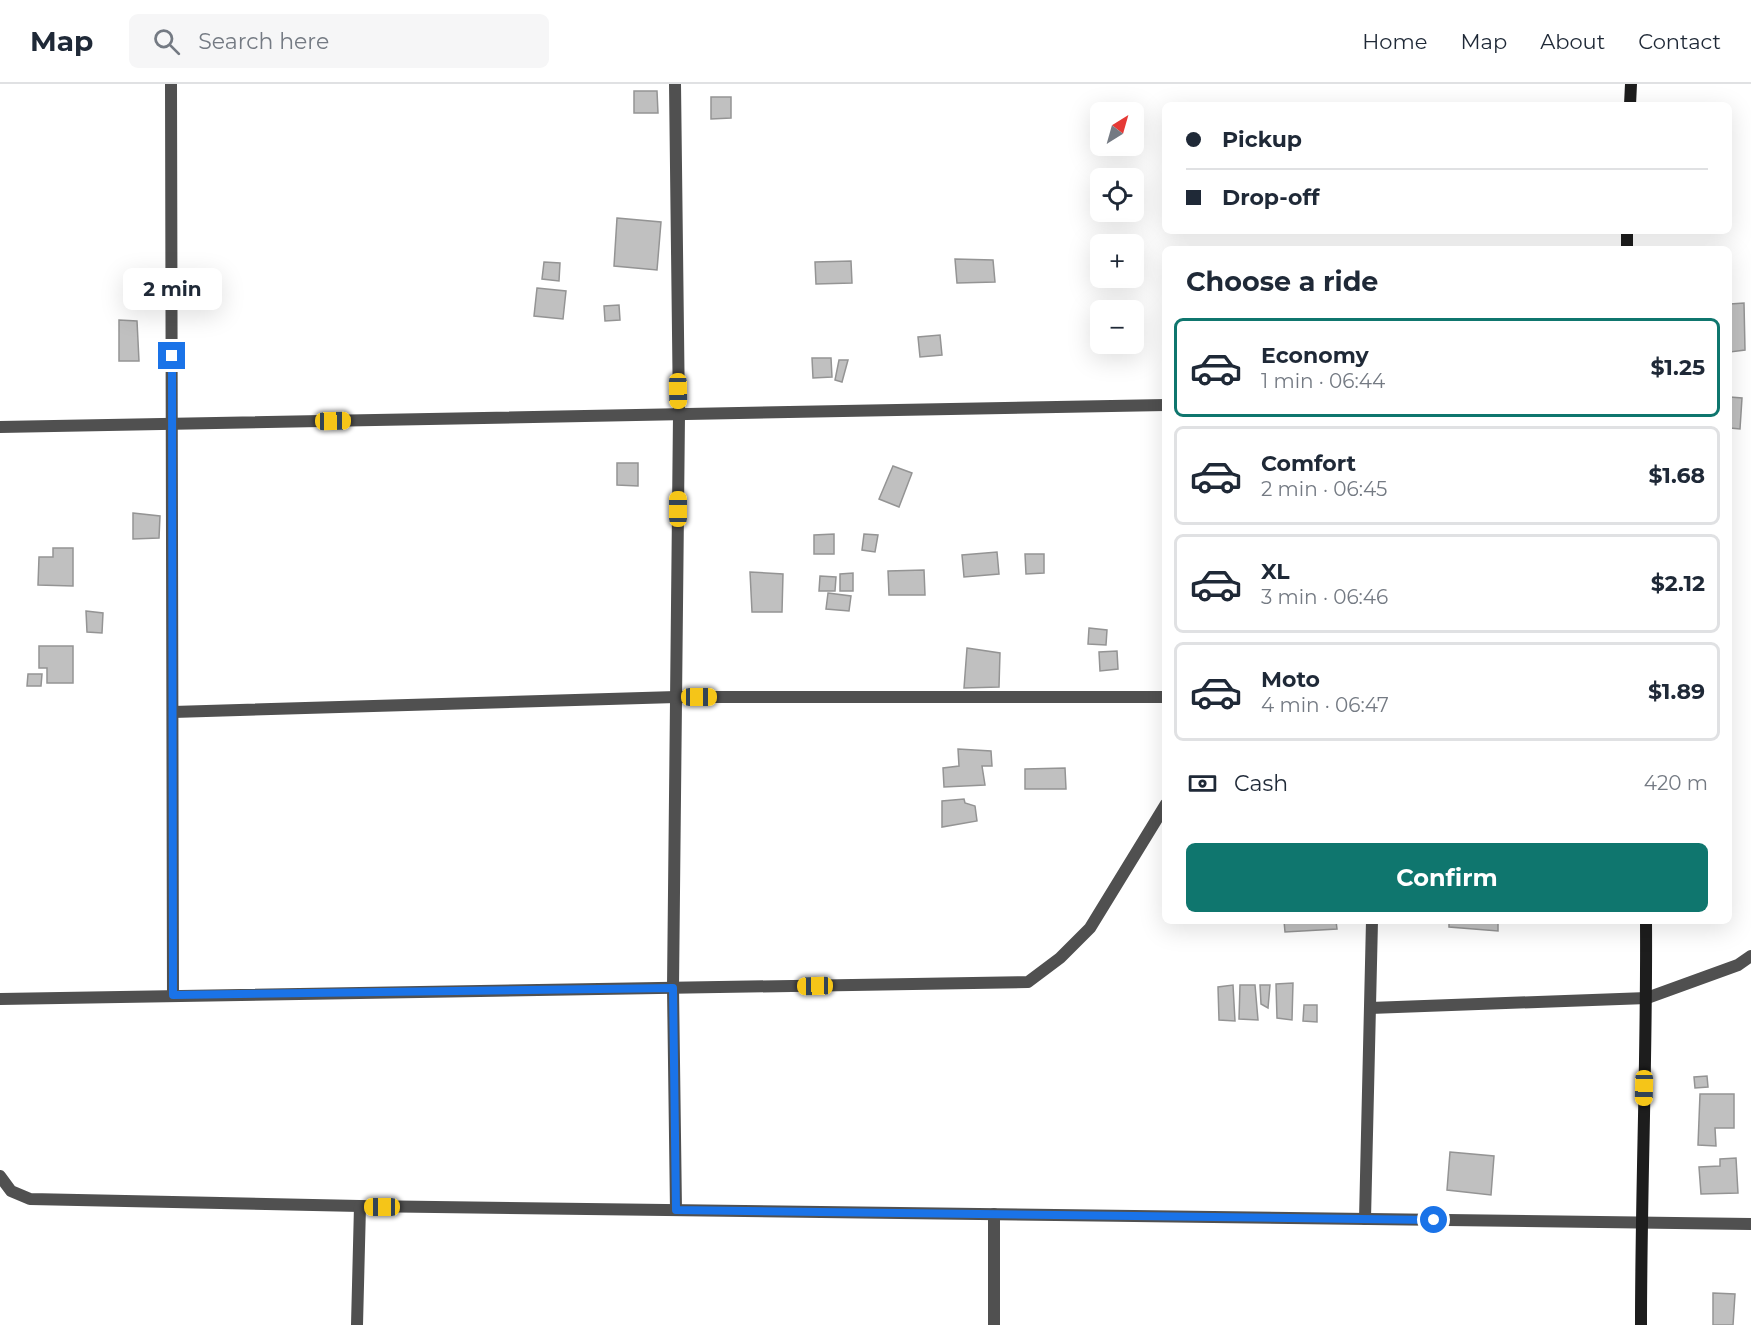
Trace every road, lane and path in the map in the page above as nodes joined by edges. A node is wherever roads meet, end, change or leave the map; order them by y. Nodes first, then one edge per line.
1 (171, 84) edge
2 (675, 84) edge
3 (1631, 84) edge
4 (1630, 102) edge
5 (1162, 405) edge
6 (679, 415) junction
7 (172, 424) junction
8 (0, 427) edge
9 (676, 697) junction
10 (1162, 697) edge
11 (172, 712) junction
12 (1162, 811) edge
13 (1372, 924) edge
14 (1646, 924) edge
15 (1751, 956) edge
16 (673, 988) junction
17 (173, 995) junction
18 (1647, 998) junction
19 (0, 999) edge
20 (1370, 1008) junction
21 (0, 1176) edge
22 (360, 1206) junction
23 (676, 1210) junction
24 (994, 1214) junction
25 (1365, 1219) junction
26 (1641, 1223) junction
27 (1751, 1224) edge
28 (357, 1325) edge
29 (994, 1325) edge
30 (1641, 1325) edge

1 - 7 street
2 - 6 street
3 - 4 street
5 - 6 street
6 - 7 street
6 - 9 street
7 - 8 street
7 - 11 street
9 - 10 street
9 - 11 street
9 - 16 street
11 - 17 street
12 - 16 street
13 - 20 street
14 - 18 street
15 - 18 street
16 - 17 street
16 - 23 street
17 - 19 street
18 - 20 street
18 - 26 street
20 - 25 street
21 - 22 street
22 - 23 street
22 - 28 street
23 - 24 street
24 - 25 street
24 - 29 street
25 - 26 street
26 - 27 street
26 - 30 street

